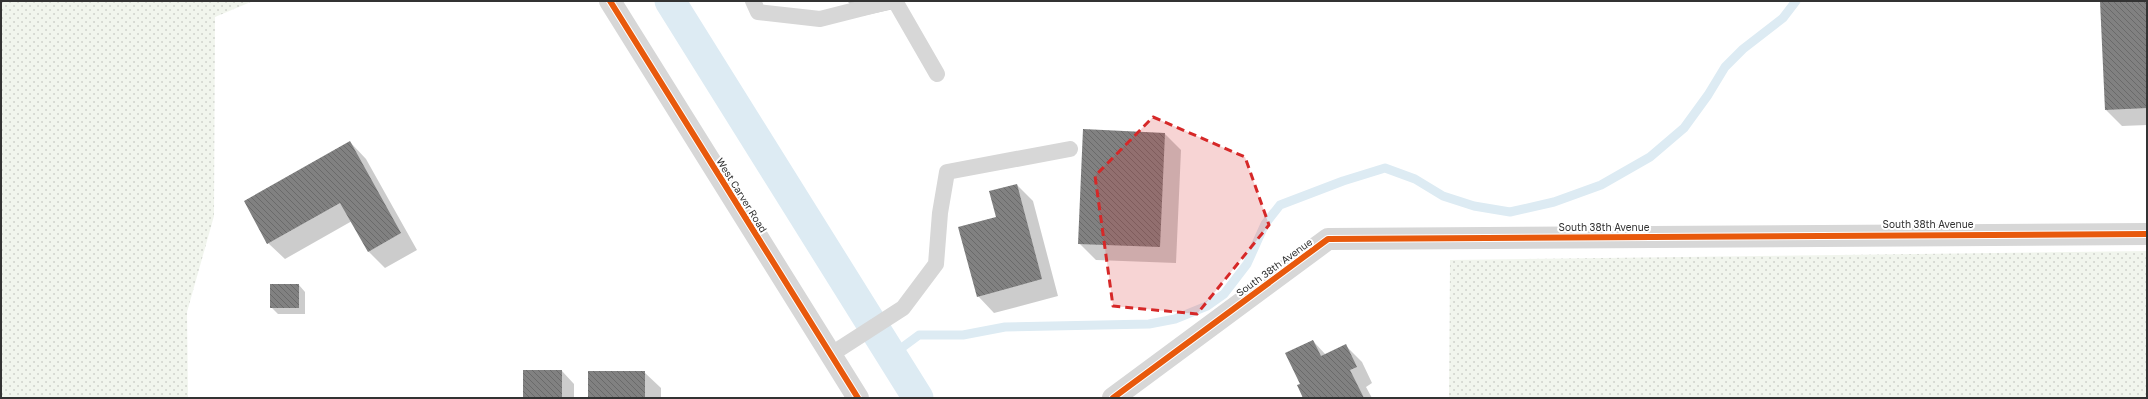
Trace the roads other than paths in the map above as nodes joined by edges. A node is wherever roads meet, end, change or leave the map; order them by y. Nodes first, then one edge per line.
1 (610, 1) edge
2 (753, 1) edge
3 (891, 1) edge
4 (895, 1) edge
5 (936, 74) dead end
6 (1070, 149) dead end
7 (2147, 234) edge
8 (830, 355) junction
9 (858, 398) edge
10 (1113, 398) edge

1 - 8 street, West Carver Road
2 - 3 lane
4 - 5 lane
6 - 8 lane
7 - 10 street, South 38th Avenue
8 - 9 street, West Carver Road

